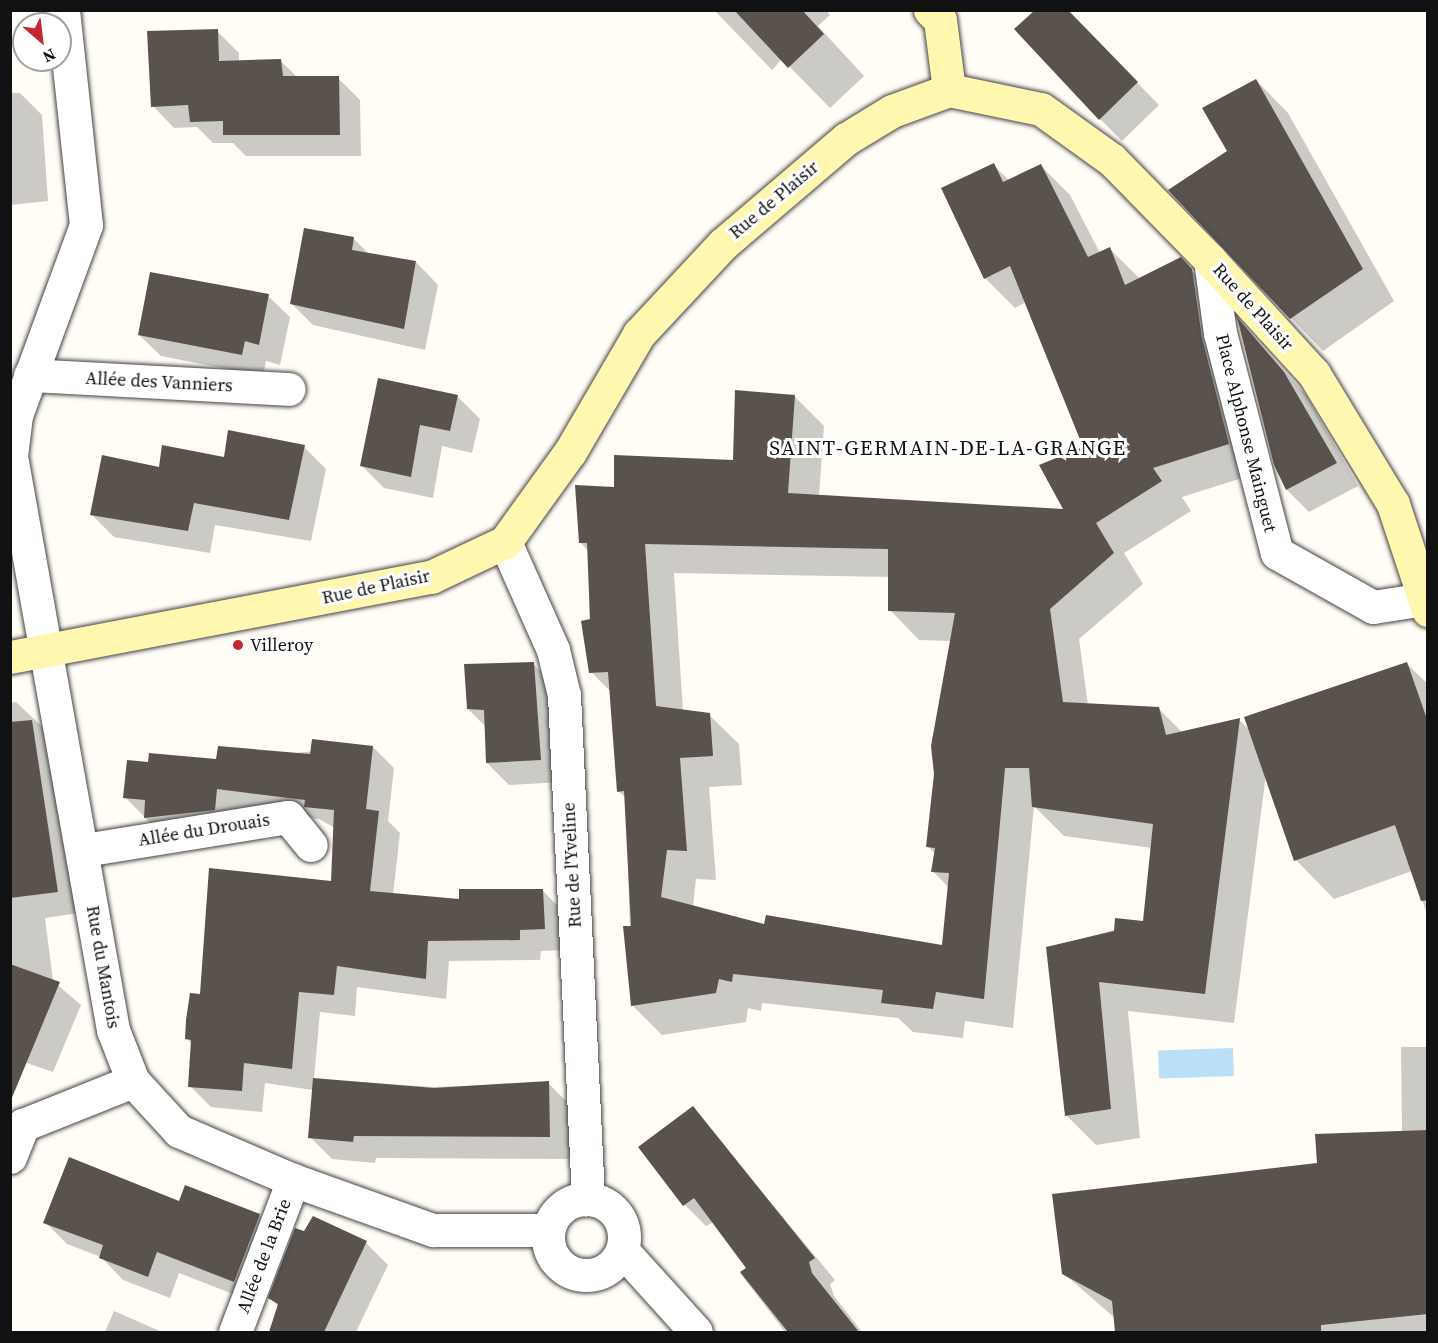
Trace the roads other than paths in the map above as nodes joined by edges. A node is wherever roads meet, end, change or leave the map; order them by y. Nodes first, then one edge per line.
1 (63, 10) edge
2 (941, 14) edge
3 (949, 90) junction
4 (1210, 260) junction
5 (30, 375) junction
6 (289, 389) dead end
7 (13, 416) edge
8 (505, 542) junction
9 (1426, 605) edge
10 (48, 651) junction
11 (10, 657) edge
12 (311, 845) dead end
13 (84, 850) junction
14 (133, 1081) junction
15 (17, 1122) edge
16 (10, 1156) edge
17 (293, 1180) junction
18 (588, 1199) junction
19 (548, 1230) junction
20 (622, 1250) junction
21 (235, 1332) edge
22 (696, 1332) edge

1 - 5 street, Rue du Mantois
2 - 3 street
3 - 4 street, Rue de Plaisir
3 - 8 street, Rue de Plaisir
4 - 9 street, Rue de Plaisir
4 - 9 street, Place Alphonse Mainguet
5 - 6 street, Allée des Vanniers
5 - 7 street, Rue du Mantois
7 - 10 street, Rue du Mantois
8 - 10 street, Rue de Plaisir
8 - 18 street, Rue de l'Yveline
10 - 11 street, Rue de Plaisir
10 - 13 street, Rue du Mantois
12 - 13 street, Allée du Drouais
13 - 14 street, Rue du Mantois
14 - 15 street
14 - 17 street, Rue du Mantois
15 - 16 street
17 - 19 street, Rue du Mantois
17 - 21 street, Allée de la Brie
18 - 19 street
18 - 20 street
19 - 20 street
20 - 22 street

